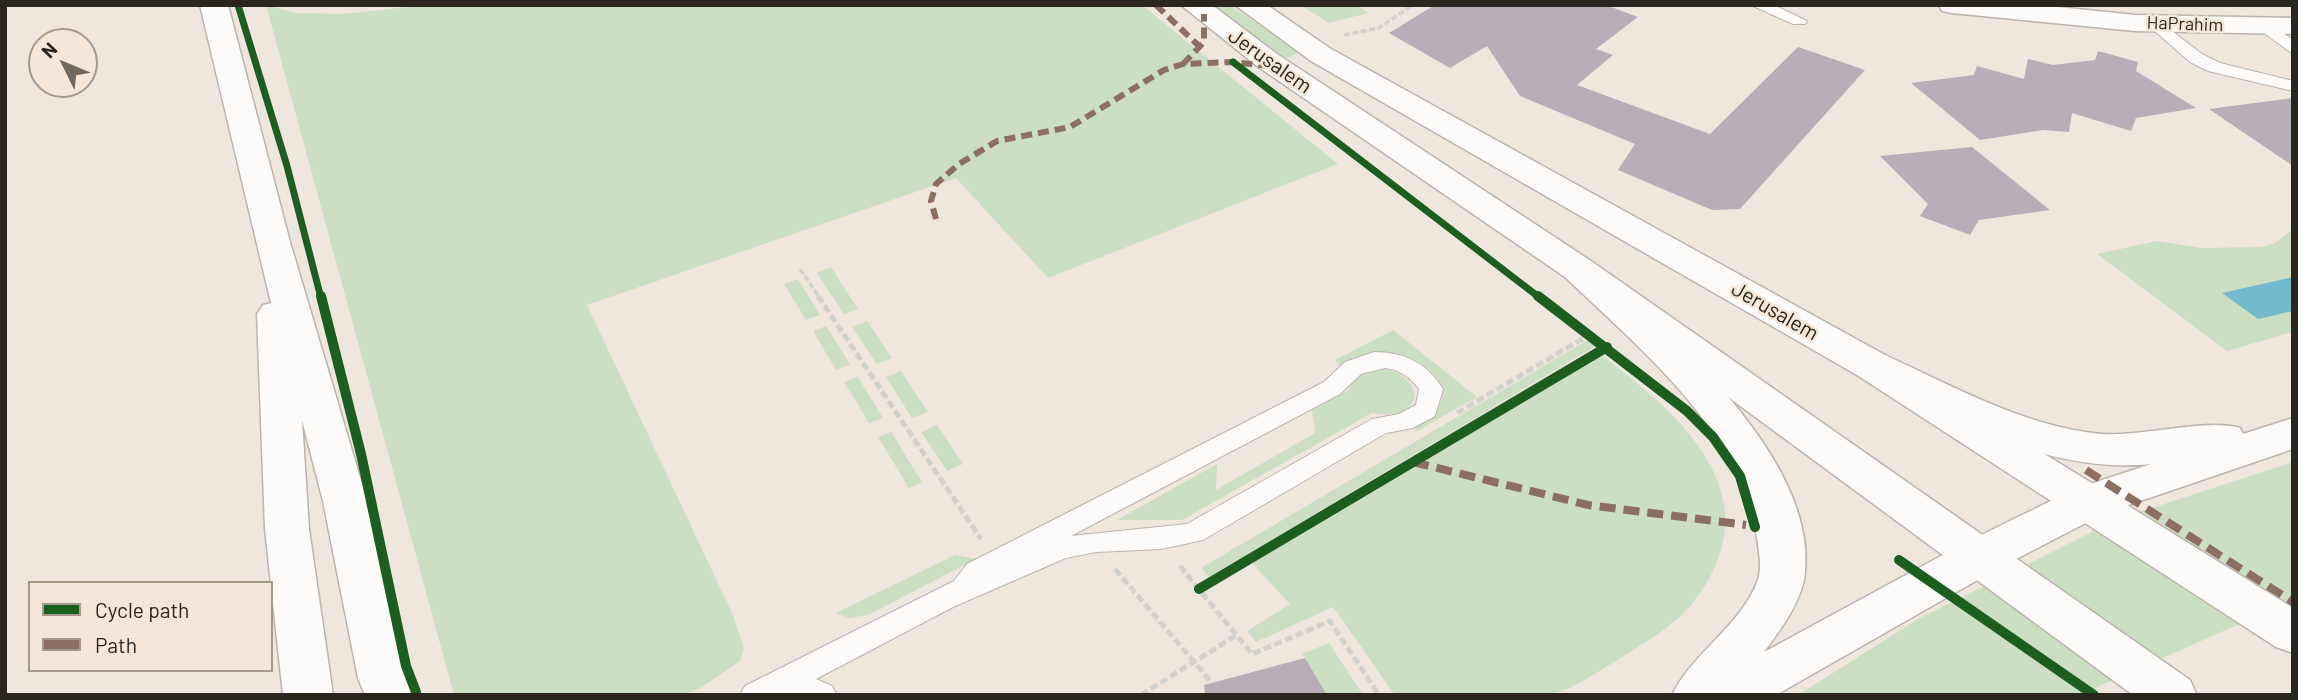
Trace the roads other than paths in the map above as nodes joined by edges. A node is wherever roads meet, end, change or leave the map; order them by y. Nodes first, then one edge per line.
1 (214, 5) edge
2 (1194, 5) edge
3 (1248, 5) edge
4 (1759, 5) edge
5 (1952, 5) edge
6 (1799, 21) dead end
7 (2155, 23) junction
8 (2280, 26) edge
9 (2293, 49) edge
10 (2293, 86) edge
11 (272, 242) junction
12 (1578, 269) junction
13 (1871, 365) junction
14 (2293, 432) edge
15 (2104, 510) junction
16 (1992, 566) junction
17 (963, 590) junction
18 (2293, 633) edge
19 (308, 695) edge
20 (390, 695) edge
21 (755, 695) edge
22 (781, 695) edge
23 (822, 695) edge
24 (1697, 695) edge
25 (1731, 695) edge
26 (2172, 695) edge

1 - 11 main road
2 - 12 main road, Jerusalem
3 - 13 main road, Jerusalem
4 - 6 lane
5 - 7 main road, HaPrahim
7 - 8 main road, HaPrahim
7 - 10 lane
8 - 9 lane
11 - 19 main road
11 - 20 main road
12 - 16 main road, Jerusalem
12 - 24 main road
13 - 14 main road
13 - 15 main road, Jerusalem
14 - 15 main road
15 - 16 main road
15 - 18 main road, Jerusalem
16 - 25 main road
16 - 26 main road, Jerusalem
17 - 17 lane
17 - 21 lane
22 - 23 lane

